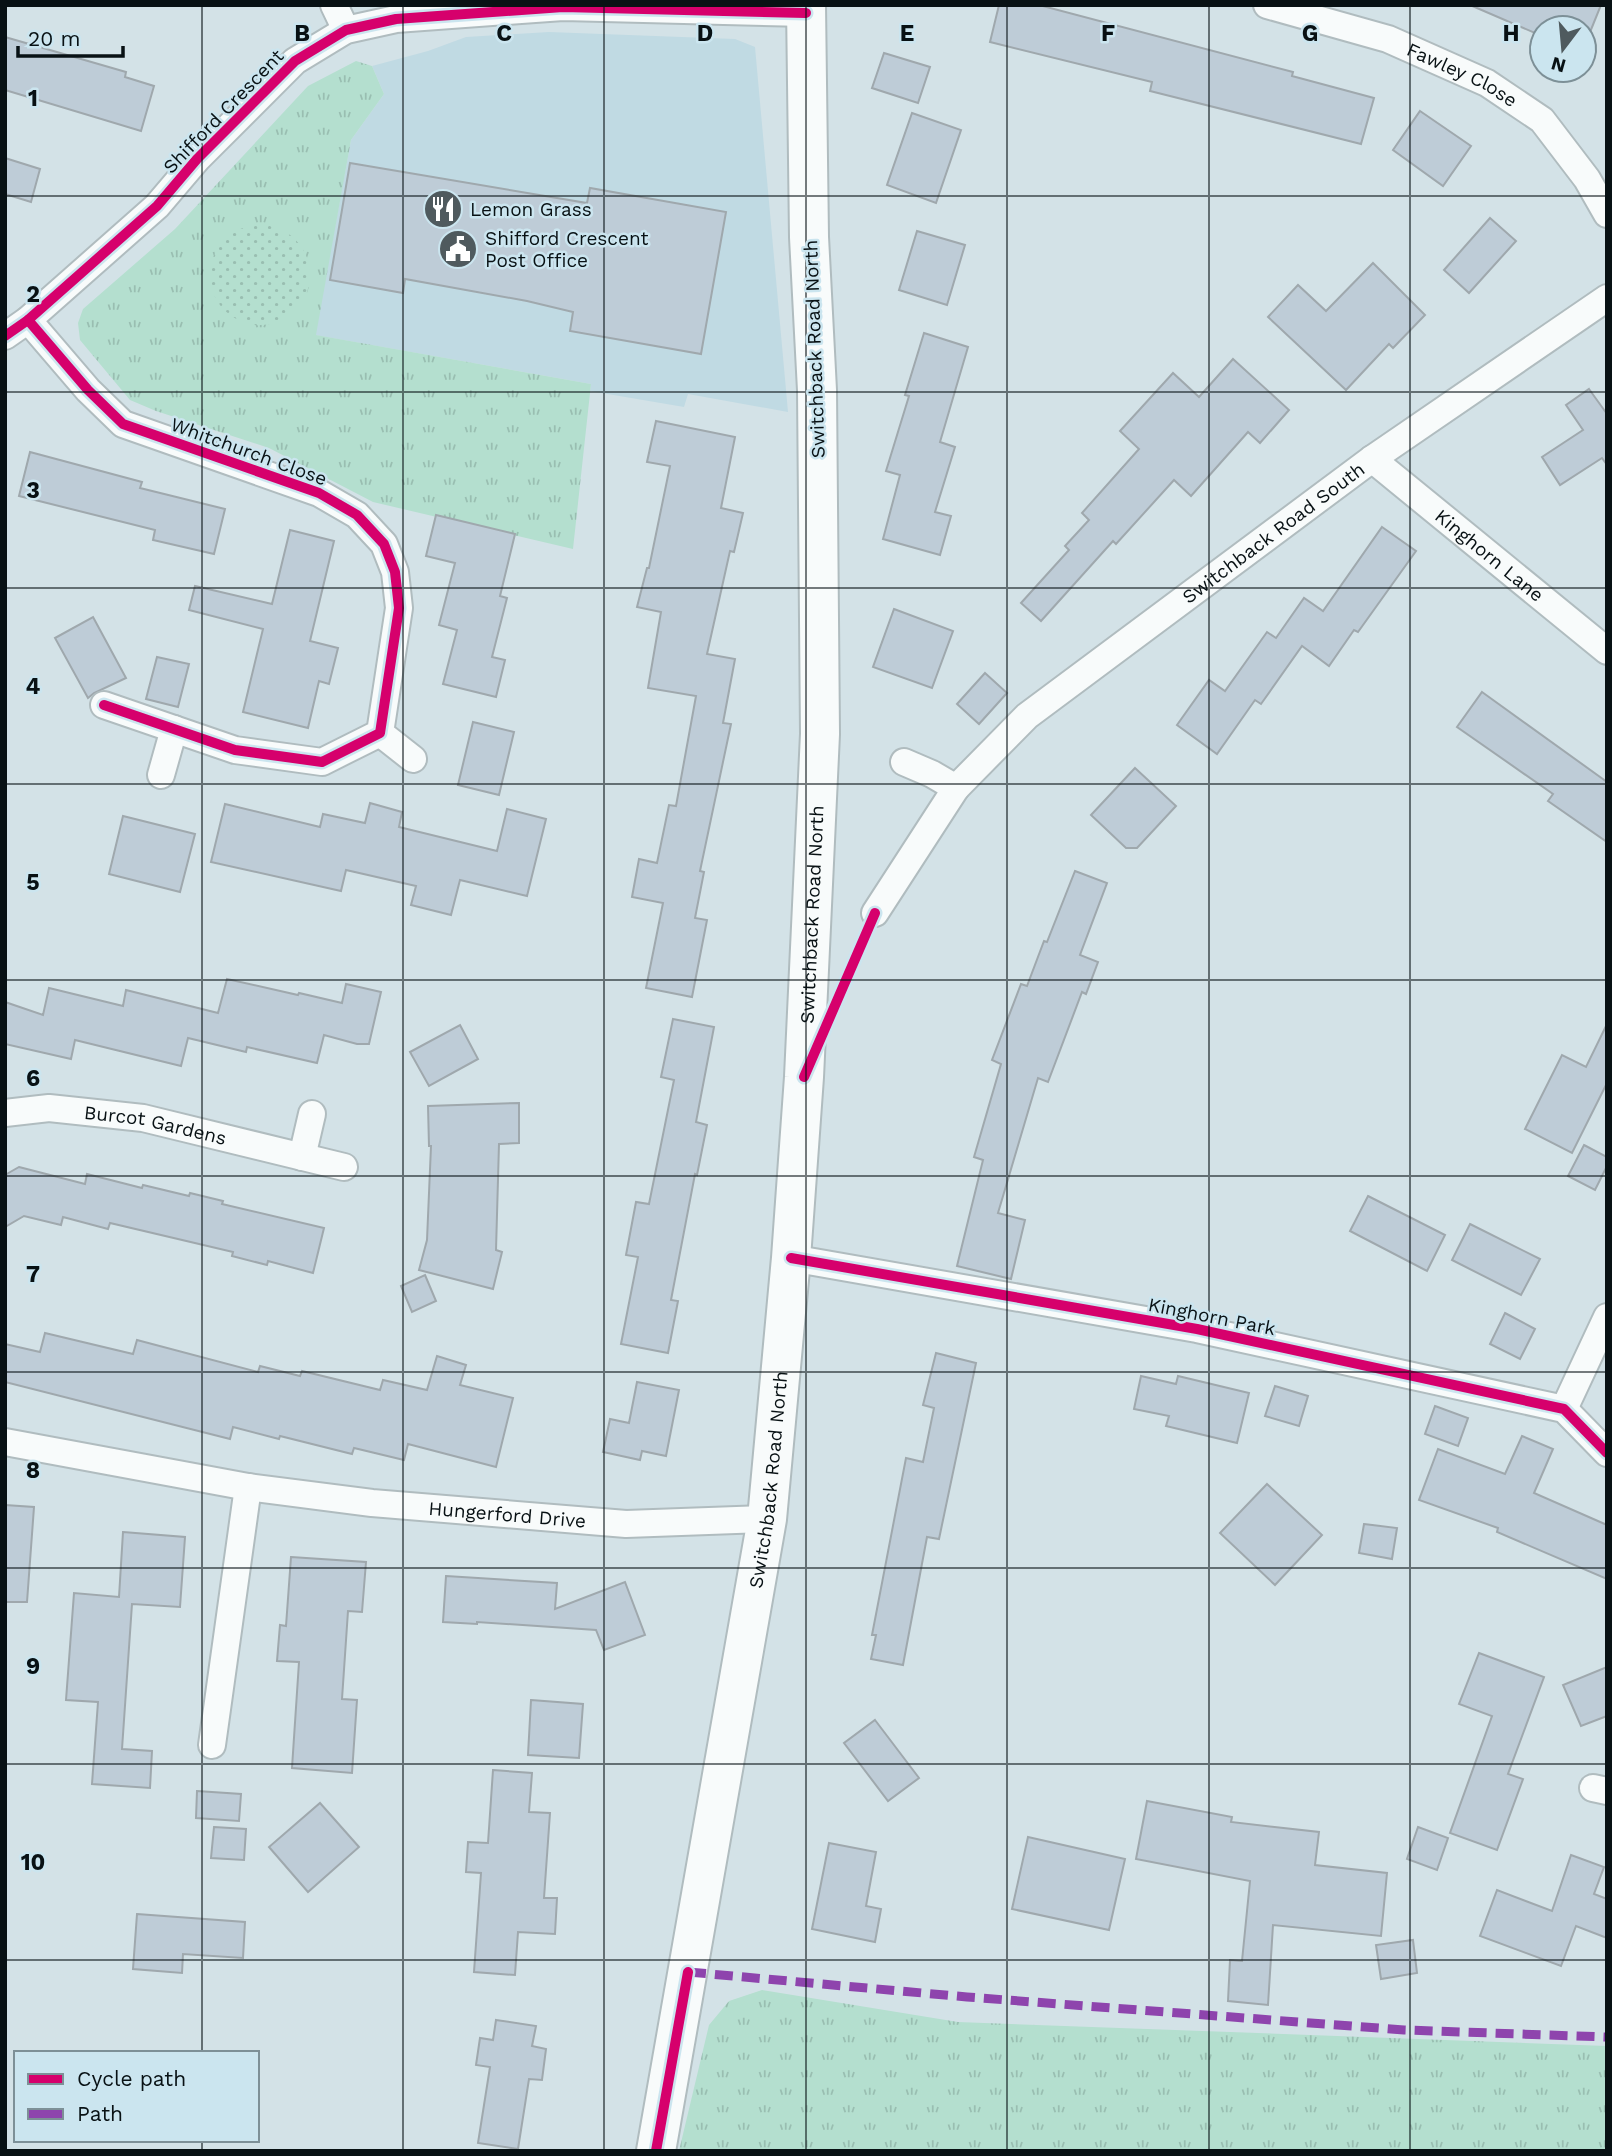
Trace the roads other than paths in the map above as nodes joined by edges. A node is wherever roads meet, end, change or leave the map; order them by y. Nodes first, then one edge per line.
1 (334, 5) edge
2 (1267, 5) edge
3 (563, 6) edge
4 (806, 9) edge
5 (346, 30) junction
6 (1607, 214) edge
7 (1607, 298) edge
8 (28, 320) junction
9 (5, 336) edge
10 (1371, 458) junction
11 (1607, 652) edge
12 (104, 705) dead end
13 (174, 729) junction
14 (380, 733) junction
15 (413, 759) dead end
16 (904, 762) dead end
17 (161, 775) dead end
18 (956, 788) junction
19 (875, 913) dead end
20 (5, 1113) edge
21 (312, 1114) dead end
22 (302, 1157) junction
23 (344, 1167) dead end
24 (791, 1258) junction
25 (1607, 1317) edge
26 (1564, 1409) junction
27 (5, 1442) edge
28 (1607, 1452) edge
29 (248, 1487) junction
30 (767, 1519) junction
31 (212, 1745) dead end
32 (656, 2151) edge

1 - 5 street
2 - 6 street, Fawley Close
3 - 4 street, Shifford Crescent
3 - 5 street, Shifford Crescent
4 - 24 main road, Switchback Road North
5 - 8 street, Shifford Crescent
7 - 10 street, Switchback Road South
8 - 9 street, Shifford Crescent
8 - 14 street, Whitchurch Close
10 - 11 street, Kinghorn Lane
10 - 18 street, Switchback Road South
12 - 13 street
13 - 14 street
13 - 17 street
14 - 15 street
16 - 18 street
18 - 19 street, Switchback Road South
20 - 22 street, Burcot Gardens
21 - 22 street
22 - 23 street, Burcot Gardens
24 - 26 street, Kinghorn Park
24 - 30 main road, Switchback Road North
25 - 26 street
26 - 28 street
27 - 29 street, Hungerford Drive
29 - 30 street, Hungerford Drive
29 - 31 street
30 - 32 main road, Switchback Road North

